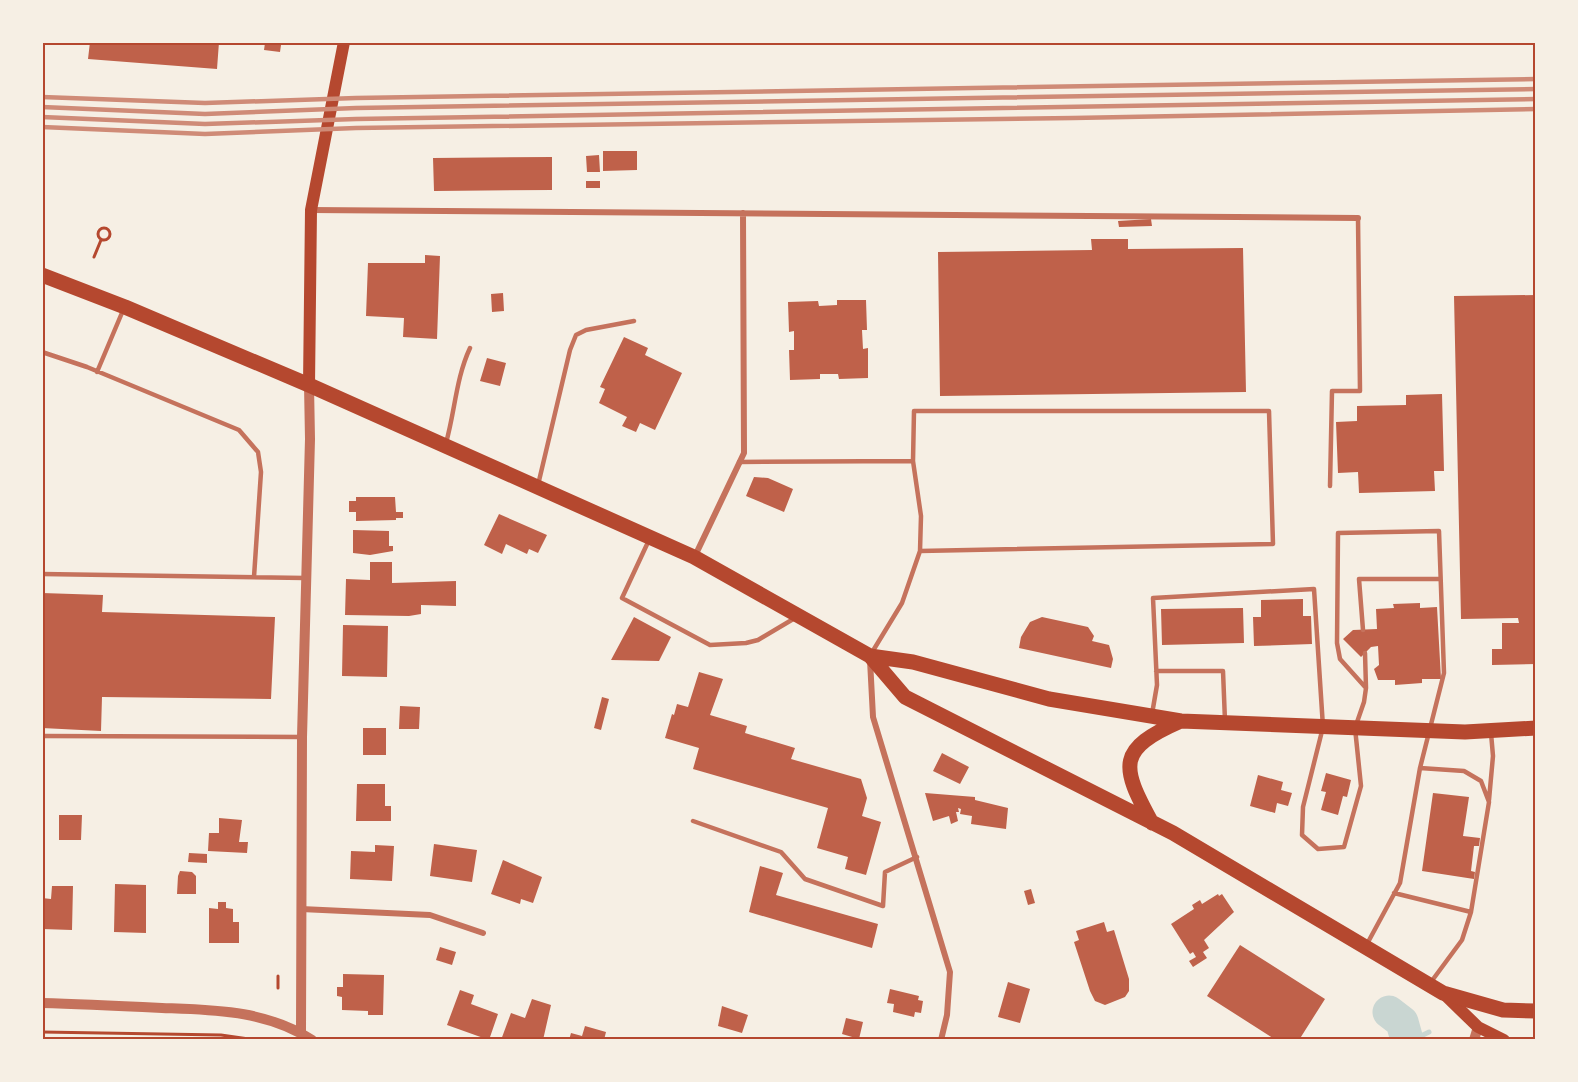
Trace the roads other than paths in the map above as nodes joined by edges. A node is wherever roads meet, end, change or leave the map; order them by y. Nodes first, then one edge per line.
1 (344, 42) edge
2 (311, 210) junction
3 (743, 213) junction
4 (1358, 218) joint
5 (42, 275) edge
6 (124, 307) junction
7 (634, 321) dead end
8 (470, 348) dead end
9 (42, 352) edge
10 (97, 372) junction
11 (309, 385) junction
12 (446, 446) junction
13 (913, 461) junction
14 (739, 462) junction
15 (1330, 486) dead end
16 (537, 487) junction
17 (650, 538) junction
18 (920, 551) junction
19 (694, 557) junction
20 (42, 574) edge
21 (254, 577) junction
22 (305, 578) junction
23 (1440, 579) junction
24 (797, 616) junction
25 (1364, 630) dead end
26 (1365, 653) dead end
27 (870, 656) junction
28 (1156, 671) junction
29 (1366, 688) junction
30 (1151, 716) junction
31 (1181, 721) junction
32 (1225, 723) junction
33 (1323, 727) junction
34 (1355, 728) junction
35 (1536, 728) edge
36 (1512, 730) junction
37 (1427, 731) junction
38 (1491, 731) junction
39 (42, 736) edge
40 (1536, 736) edge
41 (302, 737) junction
42 (1420, 768) junction
43 (1489, 802) junction
44 (693, 821) dead end
45 (1152, 822) junction
46 (917, 857) junction
47 (1394, 894) junction
48 (300, 909) junction
49 (1471, 912) junction
50 (483, 933) dead end
51 (1366, 945) junction
52 (1436, 989) junction
53 (42, 1003) edge
54 (1536, 1011) edge
55 (1478, 1027) junction
56 (301, 1036) edge
57 (312, 1040) edge
58 (941, 1040) edge
59 (1474, 1040) edge
60 (1504, 1040) edge

1 - 2 main road
2 - 3 street
2 - 11 main road
3 - 4 street
3 - 14 street
4 - 15 lane
5 - 6 main road
6 - 10 lane
6 - 11 main road
7 - 16 lane
8 - 12 lane
9 - 10 lane
10 - 21 lane
11 - 12 main road
11 - 22 street
12 - 16 main road
13 - 14 lane
13 - 18 lane
13 - 18 lane
14 - 19 street
16 - 17 main road
17 - 19 main road
17 - 24 lane
18 - 27 lane
19 - 24 main road
20 - 21 lane
21 - 22 lane
22 - 41 street
23 - 25 lane
23 - 29 lane
23 - 37 lane
24 - 27 main road
26 - 29 lane
27 - 30 main road
27 - 45 main road
27 - 46 street
28 - 30 lane
28 - 32 lane
28 - 33 lane
29 - 34 lane
30 - 31 main road
31 - 32 main road
31 - 45 main road
32 - 33 main road
33 - 34 main road
33 - 34 lane
34 - 37 main road
35 - 36 main road
36 - 38 main road
36 - 40 main road
37 - 38 main road
37 - 42 lane
38 - 43 lane
39 - 41 lane
41 - 48 street
42 - 43 lane
42 - 47 lane
43 - 49 lane
44 - 46 lane
45 - 51 main road
46 - 58 street
47 - 49 lane
47 - 51 lane
48 - 50 street
48 - 56 street
49 - 52 lane
51 - 52 main road
52 - 54 main road
52 - 55 main road
53 - 56 street
55 - 59 street
55 - 60 main road
56 - 57 street

